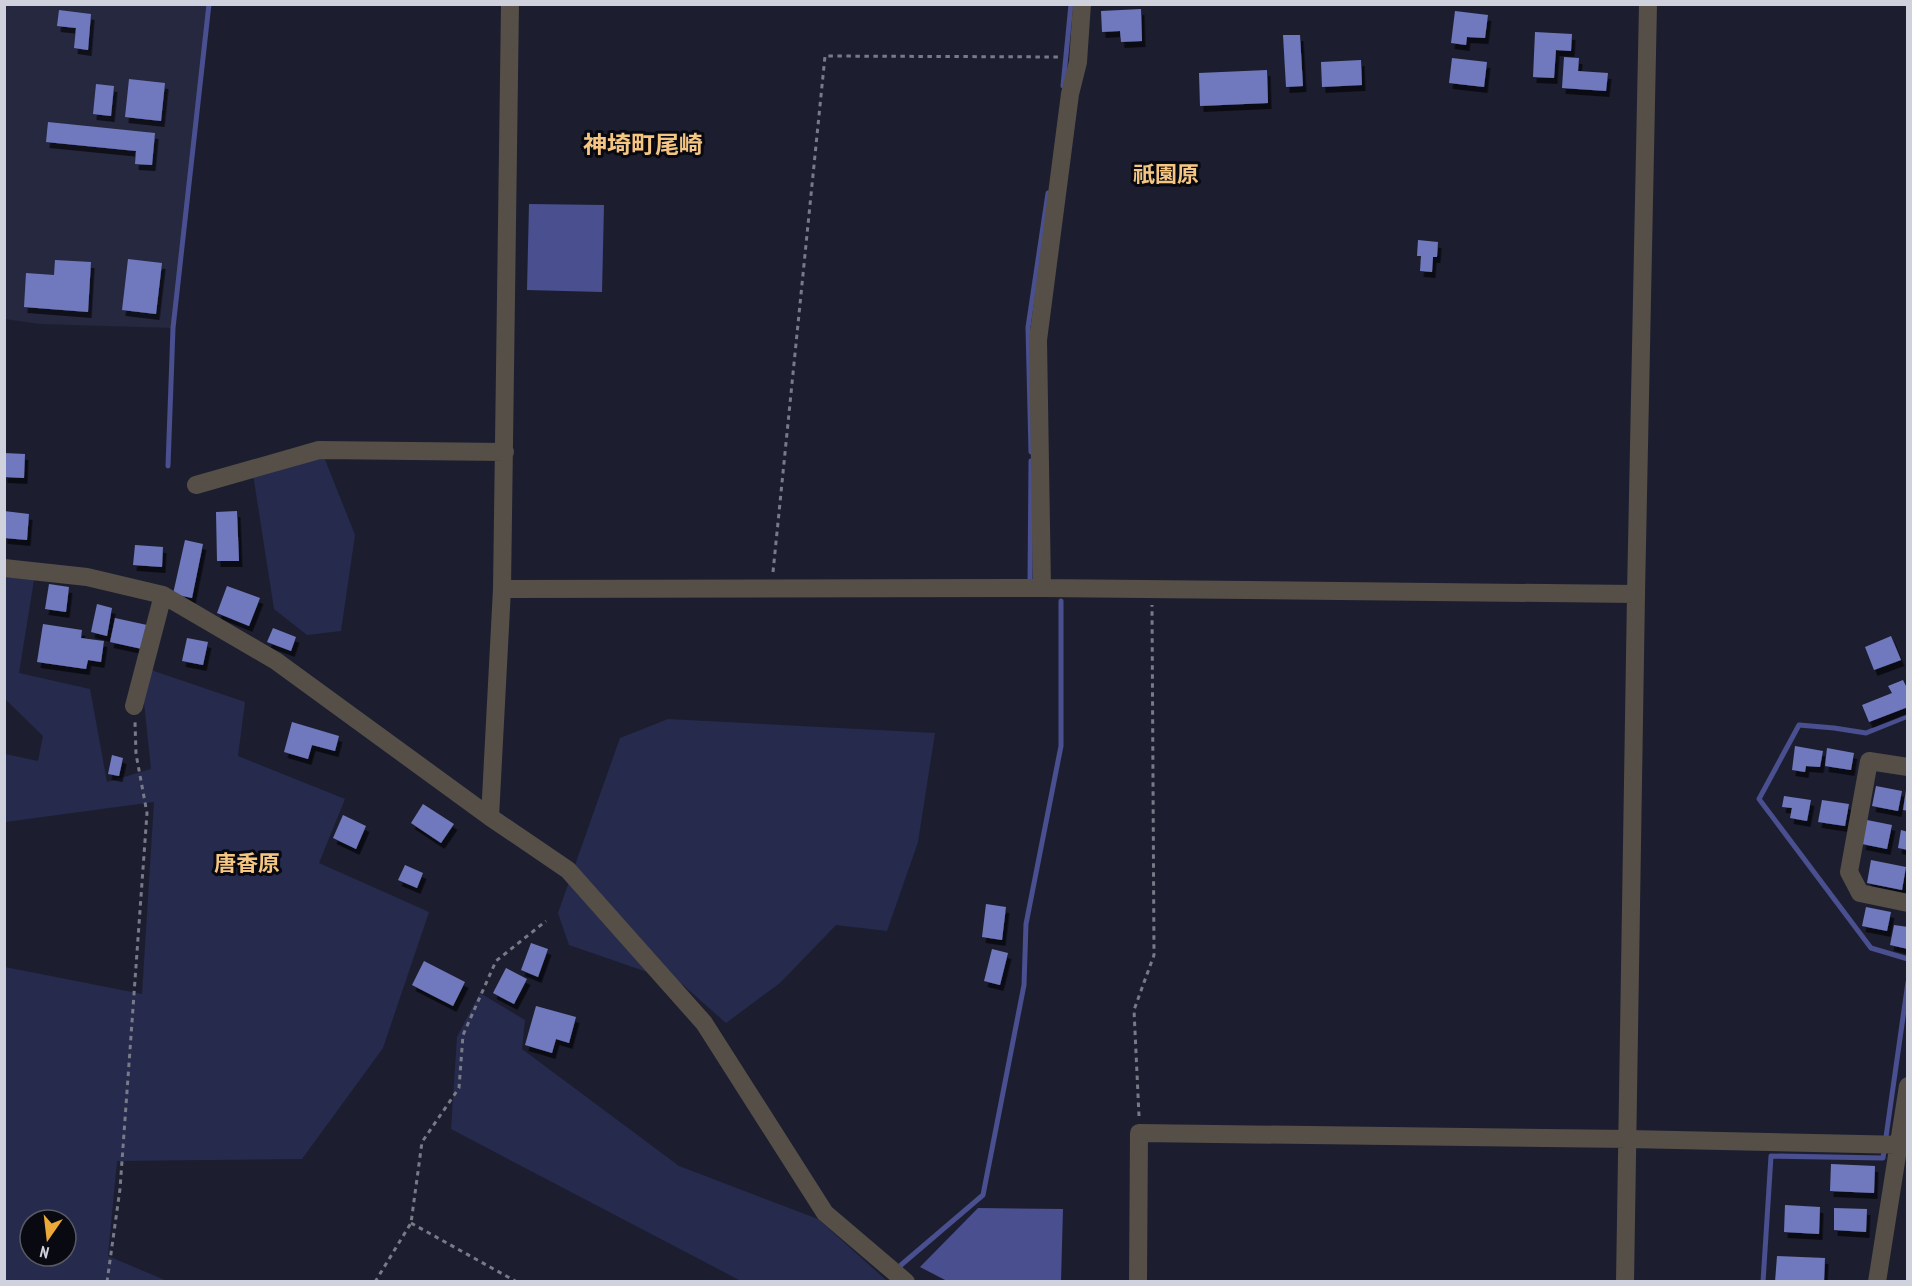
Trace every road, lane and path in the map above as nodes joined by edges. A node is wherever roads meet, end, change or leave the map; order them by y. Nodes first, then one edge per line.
1 (510, 4) edge
2 (1082, 4) edge
3 (1648, 4) edge
4 (1058, 56) dead end
5 (505, 452) junction
6 (196, 485) dead end
7 (4, 568) edge
8 (1042, 588) junction
9 (771, 589) junction
10 (1152, 589) junction
11 (502, 590) junction
12 (1636, 594) junction
13 (163, 595) junction
14 (134, 706) joint
15 (1908, 766) edge
16 (490, 817) junction
17 (1908, 903) edge
18 (546, 921) dead end
19 (1908, 1086) edge
20 (1139, 1133) junction
21 (1629, 1139) junction
22 (1903, 1144) edge
23 (411, 1222) junction
24 (898, 1276) edge
25 (107, 1281) edge
26 (375, 1281) edge
27 (517, 1281) edge
28 (1138, 1281) edge
29 (1625, 1281) edge
30 (1877, 1281) edge

1 - 5 street
2 - 8 street
3 - 12 street
4 - 9 path
5 - 6 street
5 - 11 street
7 - 13 street
8 - 9 street
8 - 10 street
9 - 11 street
10 - 12 street
10 - 20 path
11 - 16 street
12 - 21 street
13 - 14 street
13 - 16 street
14 - 25 path
15 - 17 street
16 - 24 street
18 - 23 path
19 - 22 street
20 - 21 street
20 - 28 street
21 - 22 street
21 - 29 street
22 - 30 street
23 - 26 path
23 - 27 path

